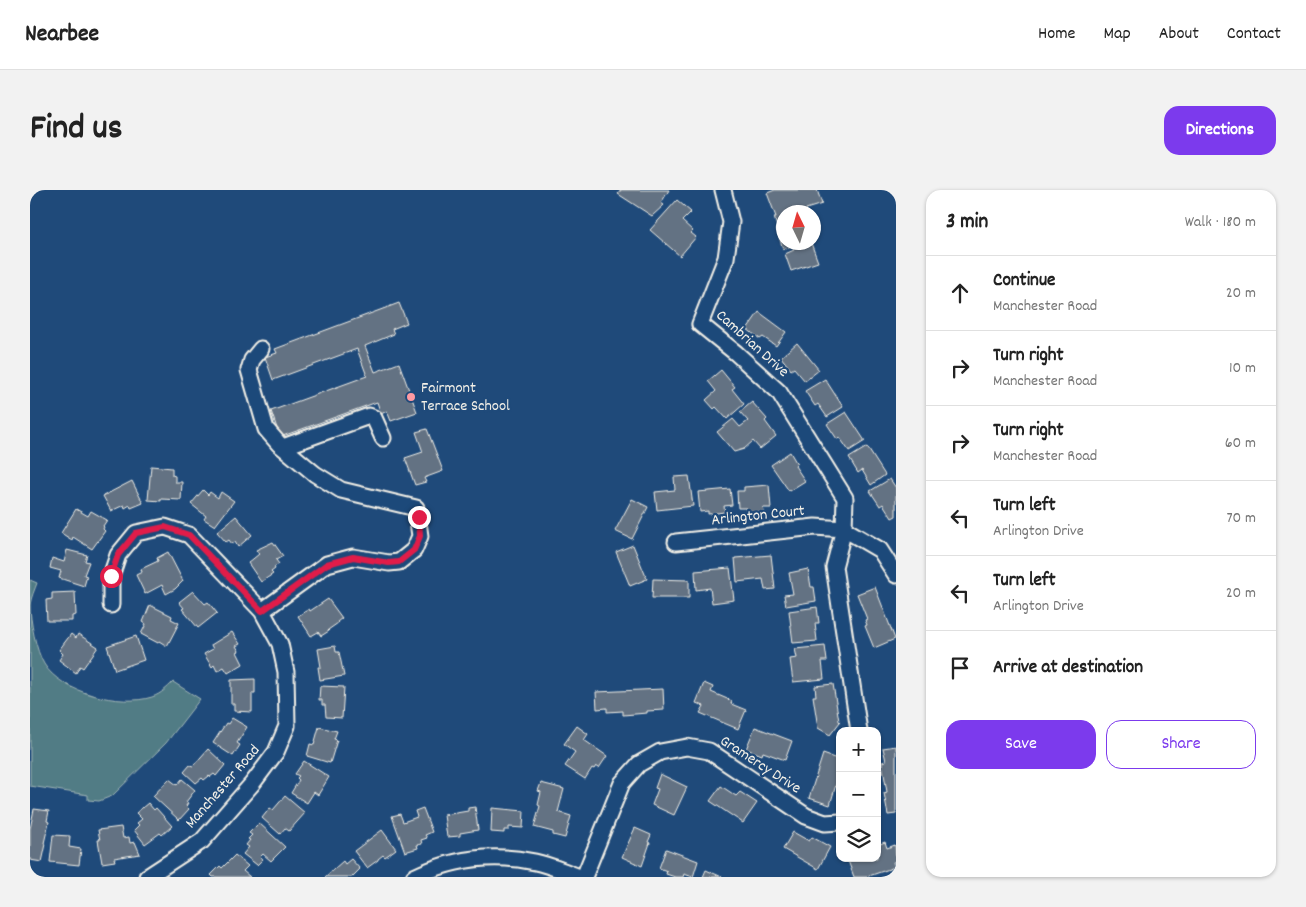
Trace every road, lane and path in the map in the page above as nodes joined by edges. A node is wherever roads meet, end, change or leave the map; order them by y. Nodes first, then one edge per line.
1 (723, 190) edge
2 (261, 349) dead end
3 (383, 438) dead end
4 (283, 447) junction
5 (844, 529) junction
6 (676, 542) dead end
7 (896, 575) edge
8 (111, 605) dead end
9 (262, 611) junction
10 (858, 727) edge
11 (836, 822) edge
12 (147, 877) edge
13 (414, 877) edge
14 (580, 877) edge
15 (584, 877) edge

1 - 5 street, Cambrian Drive
2 - 4 street
3 - 4 street
4 - 9 street
5 - 6 street, Arlington Court
5 - 7 street
5 - 10 street
8 - 9 street, Manchester Road
9 - 12 street, Manchester Road
11 - 15 street, Gramercy Drive
13 - 14 street

